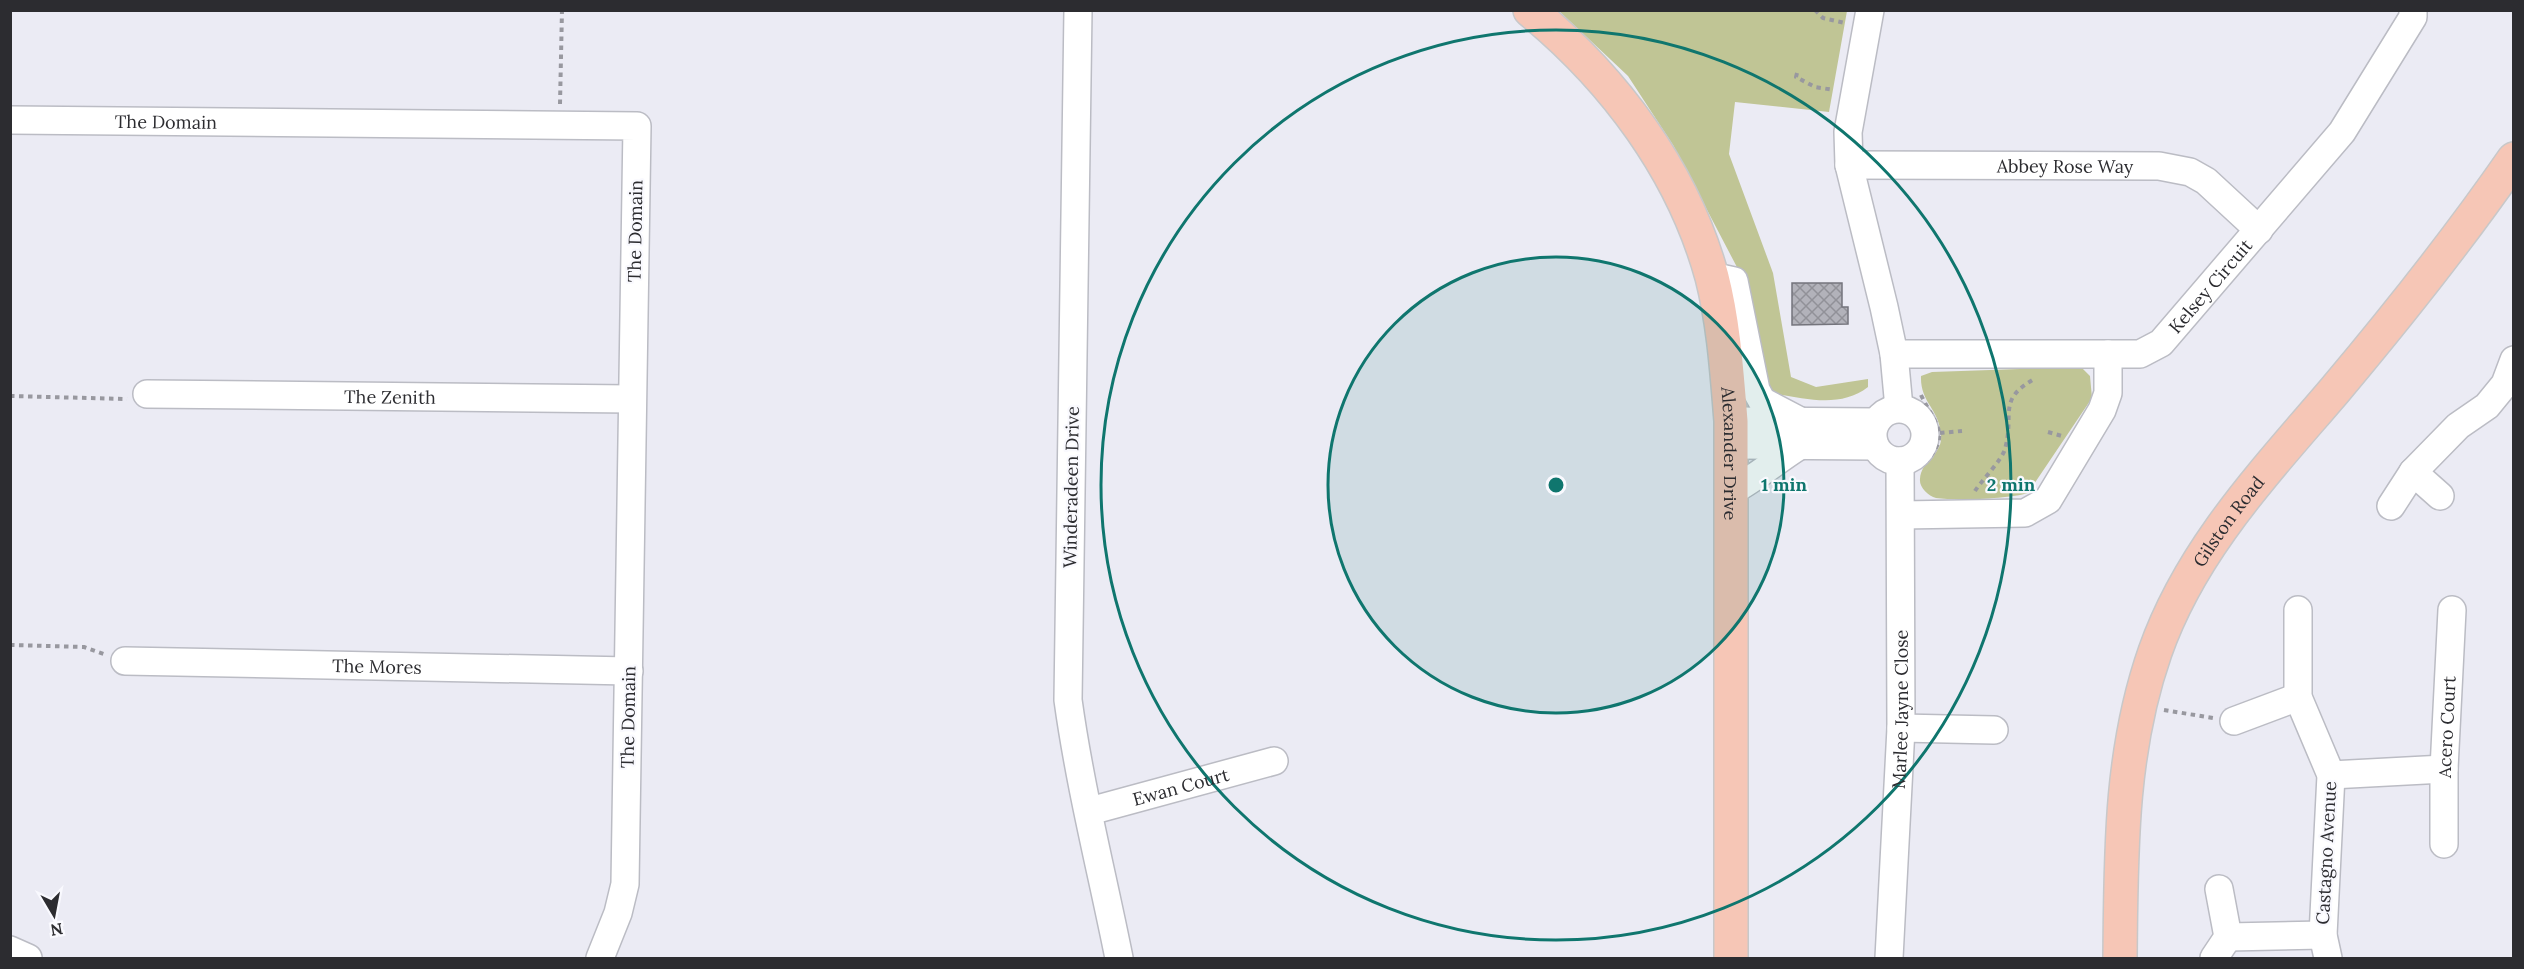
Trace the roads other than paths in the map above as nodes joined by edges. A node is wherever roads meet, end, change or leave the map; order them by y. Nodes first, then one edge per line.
1 (1078, 10) edge
2 (1530, 10) edge
3 (2413, 10) edge
4 (1868, 19) edge
5 (10, 120) edge
6 (2514, 159) edge
7 (1850, 165) junction
8 (2259, 230) junction
9 (1711, 276) junction
10 (1905, 354) junction
11 (2108, 354) junction
12 (2514, 360) edge
13 (147, 394) road end
14 (632, 399) junction
15 (1899, 408) junction
16 (1731, 433) junction
17 (1800, 433) junction
18 (1876, 434) junction
19 (1910, 464) junction
20 (2413, 472) junction
21 (1730, 492) junction
22 (2440, 496) dead end
23 (2391, 506) dead end
24 (1901, 515) junction
25 (2298, 610) dead end
26 (2452, 610) dead end
27 (125, 660) road end
28 (629, 671) junction
29 (2298, 697) junction
30 (2234, 721) road end
31 (1902, 728) junction
32 (1994, 730) dead end
33 (1274, 761) dead end
34 (2444, 770) junction
35 (2331, 775) junction
36 (1090, 811) junction
37 (2444, 844) dead end
38 (2219, 889) dead end
39 (2325, 947) edge
40 (2221, 948) edge
41 (10, 951) edge
42 (28, 958) edge
43 (600, 958) edge
44 (1119, 958) edge
45 (1731, 958) edge
46 (1889, 958) edge
47 (2120, 958) edge

1 - 36 street, Winderadeen Drive
2 - 9 main road, Alexander Drive
3 - 8 street, Kelsey Circuit
4 - 7 street
5 - 14 street, The Domain
6 - 47 main road, Gilston Road
7 - 8 street, Abbey Rose Way
7 - 10 street
8 - 11 street, Kelsey Circuit
9 - 16 main road, Alexander Drive
9 - 17 street
10 - 11 street, Kelsey Circuit
10 - 15 street
11 - 24 street
12 - 20 street
13 - 14 street, The Zenith
14 - 28 street, The Domain
15 - 18 street
15 - 19 street
16 - 17 street
16 - 21 main road, Alexander Drive
17 - 18 street
17 - 21 street
18 - 19 street
19 - 24 street, Marlee Jayne Close
20 - 22 street
20 - 23 street
21 - 45 main road, Alexander Drive
24 - 31 street, Marlee Jayne Close
25 - 29 street, Castagno Avenue
26 - 34 street, Acero Court
27 - 28 street, The Mores
28 - 43 street, The Domain
29 - 30 street
29 - 35 street, Castagno Avenue
31 - 32 street
31 - 46 street, Marlee Jayne Close
33 - 36 street, Ewan Court
34 - 35 street
34 - 37 street, Acero Court
35 - 39 street, Castagno Avenue
36 - 44 street, Winderadeen Drive
38 - 40 street
39 - 40 street
41 - 42 street

